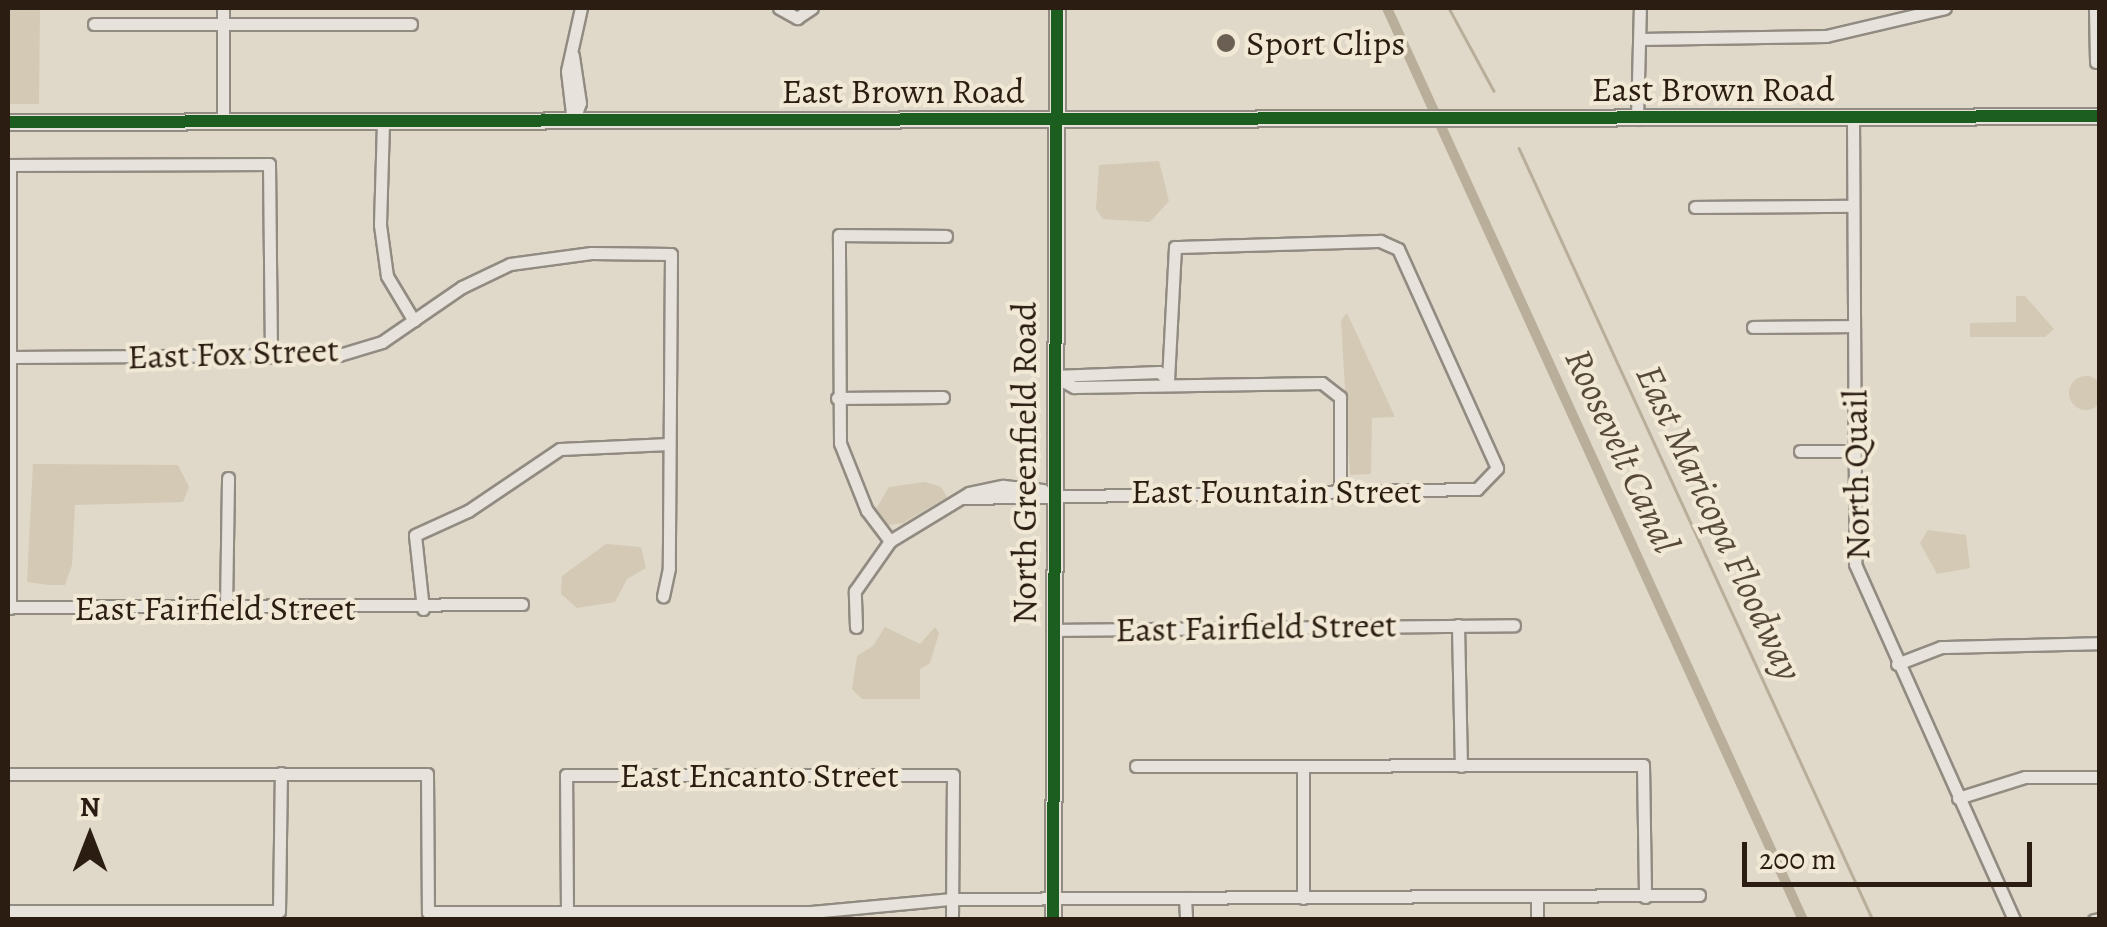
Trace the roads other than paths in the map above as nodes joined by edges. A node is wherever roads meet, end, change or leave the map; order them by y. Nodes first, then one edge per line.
1 (222, 8) edge
2 (582, 8) edge
3 (779, 8) edge
4 (812, 8) edge
5 (1057, 8) edge
6 (1640, 8) edge
7 (1945, 8) edge
8 (2095, 8) edge
9 (94, 24) dead end
10 (411, 24) dead end
11 (223, 25) junction
12 (1640, 39) junction
13 (2096, 62) dead end
14 (2100, 116) edge
15 (1854, 118) junction
16 (1638, 119) junction
17 (1055, 121) junction
18 (8, 122) edge
19 (223, 122) junction
20 (382, 122) junction
21 (573, 122) junction
22 (1853, 206) junction
23 (1695, 207) dead end
24 (946, 236) dead end
25 (414, 320) junction
26 (1854, 326) junction
27 (1754, 328) dead end
28 (12, 357) junction
29 (270, 357) junction
30 (1136, 372) junction
31 (1054, 376) junction
32 (1168, 380) junction
33 (1136, 387) junction
34 (943, 397) dead end
35 (837, 398) junction
36 (670, 444) junction
37 (1800, 451) dead end
38 (1854, 451) junction
39 (228, 478) dead end
40 (1340, 490) junction
41 (1053, 492) junction
42 (890, 540) junction
43 (663, 596) dead end
44 (522, 604) dead end
45 (9, 608) edge
46 (226, 608) junction
47 (423, 609) junction
48 (1514, 624) dead end
49 (1458, 625) junction
50 (856, 627) dead end
51 (1054, 630) junction
52 (2100, 643) edge
53 (1897, 664) junction
54 (1136, 766) dead end
55 (1303, 766) junction
56 (1461, 766) junction
57 (280, 773) junction
58 (8, 774) edge
59 (2100, 777) edge
60 (1958, 798) junction
61 (1699, 895) dead end
62 (1537, 897) junction
63 (1645, 897) junction
64 (1053, 898) junction
65 (1185, 898) junction
66 (1304, 898) junction
67 (952, 899) junction
68 (8, 911) edge
69 (566, 912) junction
70 (78, 915) edge
71 (662, 916) edge
72 (952, 920) edge
73 (1053, 920) edge
74 (1186, 920) edge
75 (1538, 920) edge
76 (2014, 920) edge

1 - 11 street
2 - 21 street
3 - 4 street
5 - 17 main road, North Greenfield Road
6 - 12 street
7 - 12 street
8 - 13 street
9 - 11 street
10 - 11 street
11 - 19 street
12 - 16 street
14 - 15 main road, East Brown Road
15 - 16 main road, East Brown Road
15 - 22 street, North Quail
16 - 17 main road, East Brown Road
17 - 21 main road, East Brown Road
17 - 31 main road, North Greenfield Road
18 - 19 main road, East Brown Road
19 - 20 main road, East Brown Road
20 - 21 main road, East Brown Road
20 - 25 street
22 - 23 street
22 - 26 street, North Quail
24 - 35 street
25 - 29 street, East Fox Street
25 - 36 street, East Fox Street
26 - 27 street
26 - 38 street, North Quail
28 - 29 street, East Fox Street
28 - 29 street
28 - 45 street
30 - 31 street
30 - 32 street
30 - 33 street
31 - 33 street
31 - 41 main road, North Greenfield Road
32 - 33 street
32 - 40 street
32 - 40 street, East Fountain Street
34 - 35 street
35 - 42 street
36 - 43 street
36 - 47 street
37 - 38 street
38 - 53 street, North Quail
39 - 46 street
40 - 41 street, East Fountain Street
41 - 42 street, East Fountain Street
41 - 51 main road, North Greenfield Road
42 - 50 street
44 - 47 street, East Fairfield Street
45 - 46 street, East Fairfield Street
46 - 47 street, East Fairfield Street
48 - 49 street, East Fairfield Street
49 - 51 street, East Fairfield Street
49 - 56 street
51 - 64 main road, North Greenfield Road
52 - 53 street
53 - 60 street, North Quail
54 - 55 street
55 - 56 street
55 - 66 street
56 - 63 street
57 - 58 street
57 - 69 street
57 - 70 street
59 - 60 street
60 - 76 street, North Quail
61 - 63 street
62 - 63 street
62 - 66 street
62 - 75 street
64 - 65 street
64 - 67 street
64 - 73 main road, North Greenfield Road
65 - 66 street
65 - 74 street
67 - 69 street, East Encanto Street
67 - 71 street
67 - 72 street
68 - 70 street
69 - 71 street

